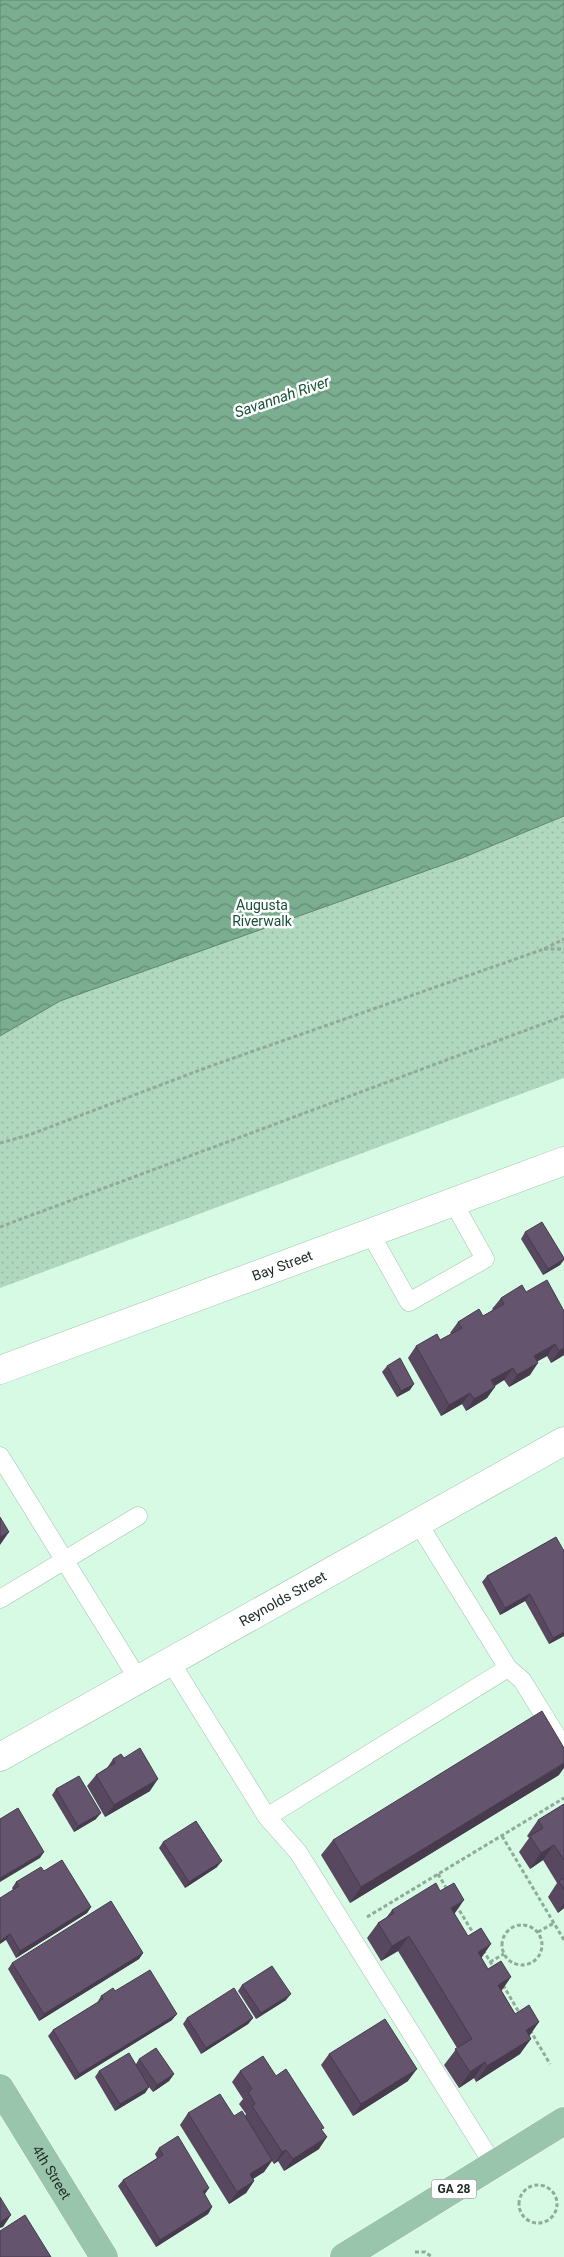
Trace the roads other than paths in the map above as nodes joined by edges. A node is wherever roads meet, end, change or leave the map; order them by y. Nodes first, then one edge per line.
1 (564, 1162) edge
2 (453, 1202) junction
3 (370, 1233) junction
4 (0, 1370) edge
5 (564, 1441) edge
6 (0, 1456) edge
7 (138, 1516) dead end
8 (418, 1523) junction
9 (64, 1560) junction
10 (0, 1598) edge
11 (170, 1661) junction
12 (508, 1668) junction
13 (138, 1680) junction
14 (564, 1748) edge
15 (0, 1757) edge
16 (266, 1817) junction
17 (0, 2088) edge
18 (564, 2121) edge
19 (493, 2164) junction
20 (104, 2257) edge
21 (344, 2257) edge

1 - 2 street, Bay Street
2 - 3 street, Bay Street
2 - 3 lane
3 - 4 street, Bay Street
5 - 8 street, Reynolds Street
6 - 9 lane
7 - 9 lane
8 - 11 street, Reynolds Street
8 - 12 lane
9 - 10 lane
9 - 13 lane
11 - 13 street, Reynolds Street
11 - 16 lane
12 - 14 lane
12 - 16 lane
13 - 15 street, Reynolds Street
16 - 19 lane
17 - 20 main road, 4th Street
18 - 19 main road, GA 28
19 - 21 main road, GA 28

